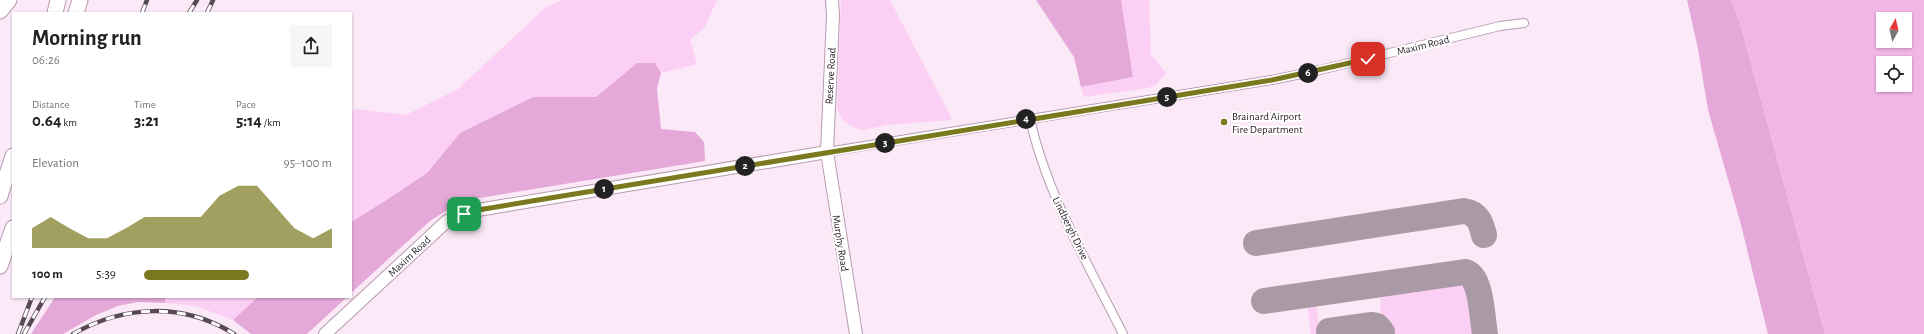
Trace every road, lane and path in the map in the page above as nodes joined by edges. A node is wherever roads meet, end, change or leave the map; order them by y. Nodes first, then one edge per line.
1 (9, 0) edge
2 (58, 0) edge
3 (80, 0) edge
4 (832, 0) edge
5 (0, 11) edge
6 (55, 12) edge
7 (76, 12) edge
8 (1524, 23) dead end
9 (1030, 119) junction
10 (826, 152) junction
11 (12, 159) edge
12 (0, 196) edge
13 (12, 231) edge
14 (0, 266) edge
15 (325, 334) edge
16 (856, 334) edge
17 (1123, 334) edge

1 - 5 highway
2 - 6 highway
3 - 7 highway
4 - 10 street, Reserve Road
8 - 9 street, Maxim Road
9 - 10 street, Maxim Road
9 - 17 street, Lindbergh Drive
10 - 15 street, Maxim Road
10 - 16 street, Murphy Road
11 - 12 highway
13 - 14 highway

